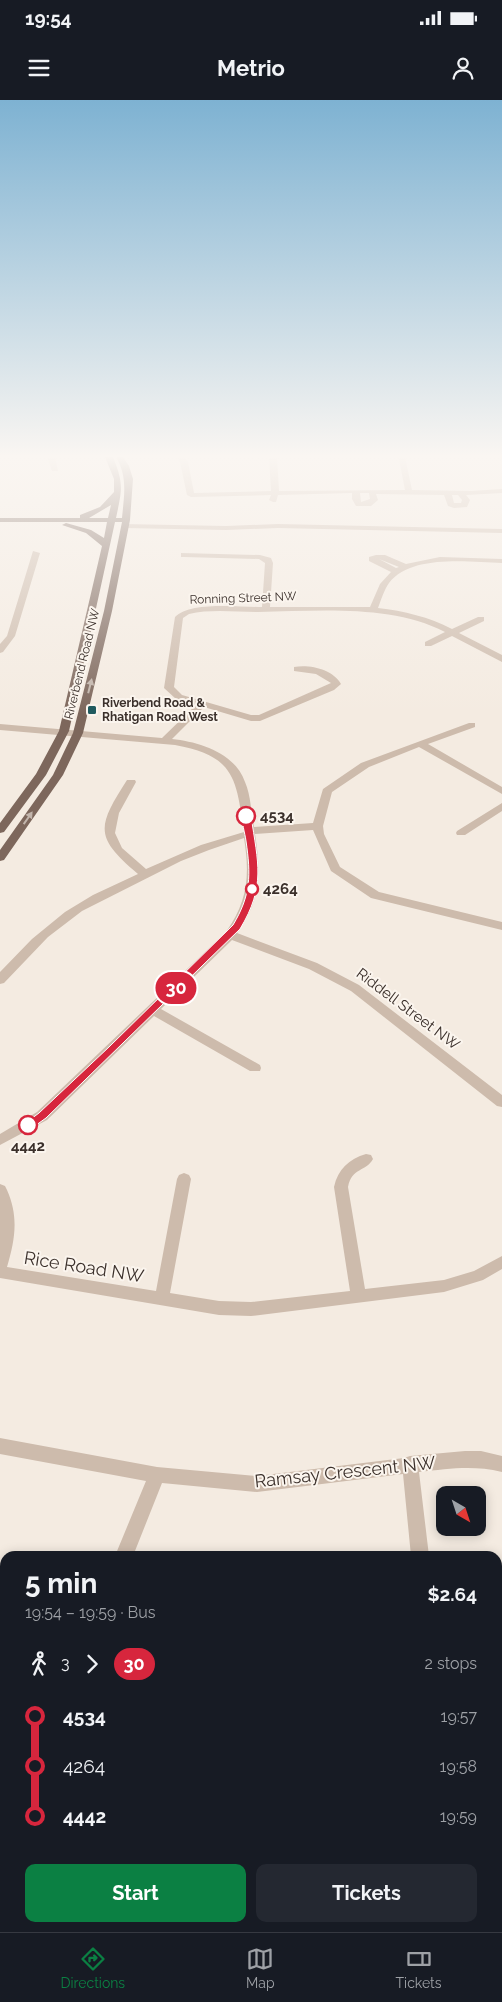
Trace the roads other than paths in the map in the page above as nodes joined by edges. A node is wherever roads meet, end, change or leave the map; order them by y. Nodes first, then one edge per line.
1 (103, 542) edge
2 (107, 542) edge
3 (121, 542) edge
4 (106, 546) junction
5 (36, 553) dead end
6 (184, 555) dead end
7 (502, 561) edge
8 (406, 567) junction
9 (396, 572) junction
10 (266, 609) junction
11 (373, 610) junction
12 (482, 619) dead end
13 (454, 633) junction
14 (428, 644) dead end
15 (0, 650) edge
16 (502, 659) edge
17 (297, 669) dead end
18 (207, 705) junction
19 (472, 725) dead end
20 (0, 728) edge
21 (64, 732) junction
22 (78, 733) junction
23 (169, 741) junction
24 (420, 743) junction
25 (131, 782) dead end
26 (502, 792) edge
27 (502, 806) edge
28 (0, 830) edge
29 (319, 830) junction
30 (461, 832) dead end
31 (249, 834) junction
32 (0, 858) edge
33 (145, 874) junction
34 (502, 926) edge
35 (230, 935) junction
36 (0, 980) edge
37 (154, 1010) junction
38 (255, 1068) dead end
39 (502, 1102) edge
40 (0, 1140) edge
41 (366, 1159) dead end
42 (184, 1179) dead end
43 (0, 1190) edge
44 (502, 1262) edge
45 (0, 1266) edge
46 (0, 1272) edge
47 (358, 1296) junction
48 (162, 1298) junction
49 (0, 1446) edge
50 (410, 1464) junction
51 (502, 1464) edge
52 (157, 1475) junction
53 (126, 1551) edge
54 (419, 1551) edge

1 - 4 main road
2 - 4 main road, Riverbend Road NW
22 -> 3 main road, Riverbend Road NW
4 - 21 main road, Riverbend Road NW
5 - 15 street
6 - 10 street
7 - 8 street
8 - 9 street
8 - 9 street
9 - 11 street
10 - 11 street, Ronning Street NW
10 - 18 street, Ronning Street NW
11 - 13 street, Ronning Street NW
12 - 13 street
13 - 14 street
13 - 16 street, Ronning Street NW
17 - 18 street, Ronning Street NW
18 - 23 street
19 - 24 street
20 - 21 street
21 - 22 street
21 - 28 main road, Riverbend Road NW
22 - 23 street
32 -> 22 main road, Riverbend Road NW
23 - 31 street
24 - 26 street
24 - 29 street
25 - 33 street
27 - 30 street
29 - 31 street
29 - 34 street
31 - 33 street
31 - 35 street
33 - 36 street
35 - 37 street
35 - 39 street, Riddell Street NW
37 - 38 street
37 - 40 street
41 - 47 street
42 - 48 street, Rice Road NW
43 - 45 street, Rice Road NW
44 - 47 street, Rice Road NW
46 - 48 street, Rice Road NW
47 - 48 street, Rice Road NW
49 - 52 street, Ramsay Crescent NW
50 - 51 street, Ramsay Crescent NW
50 - 52 street, Ramsay Crescent NW
50 - 54 street
52 - 53 street

